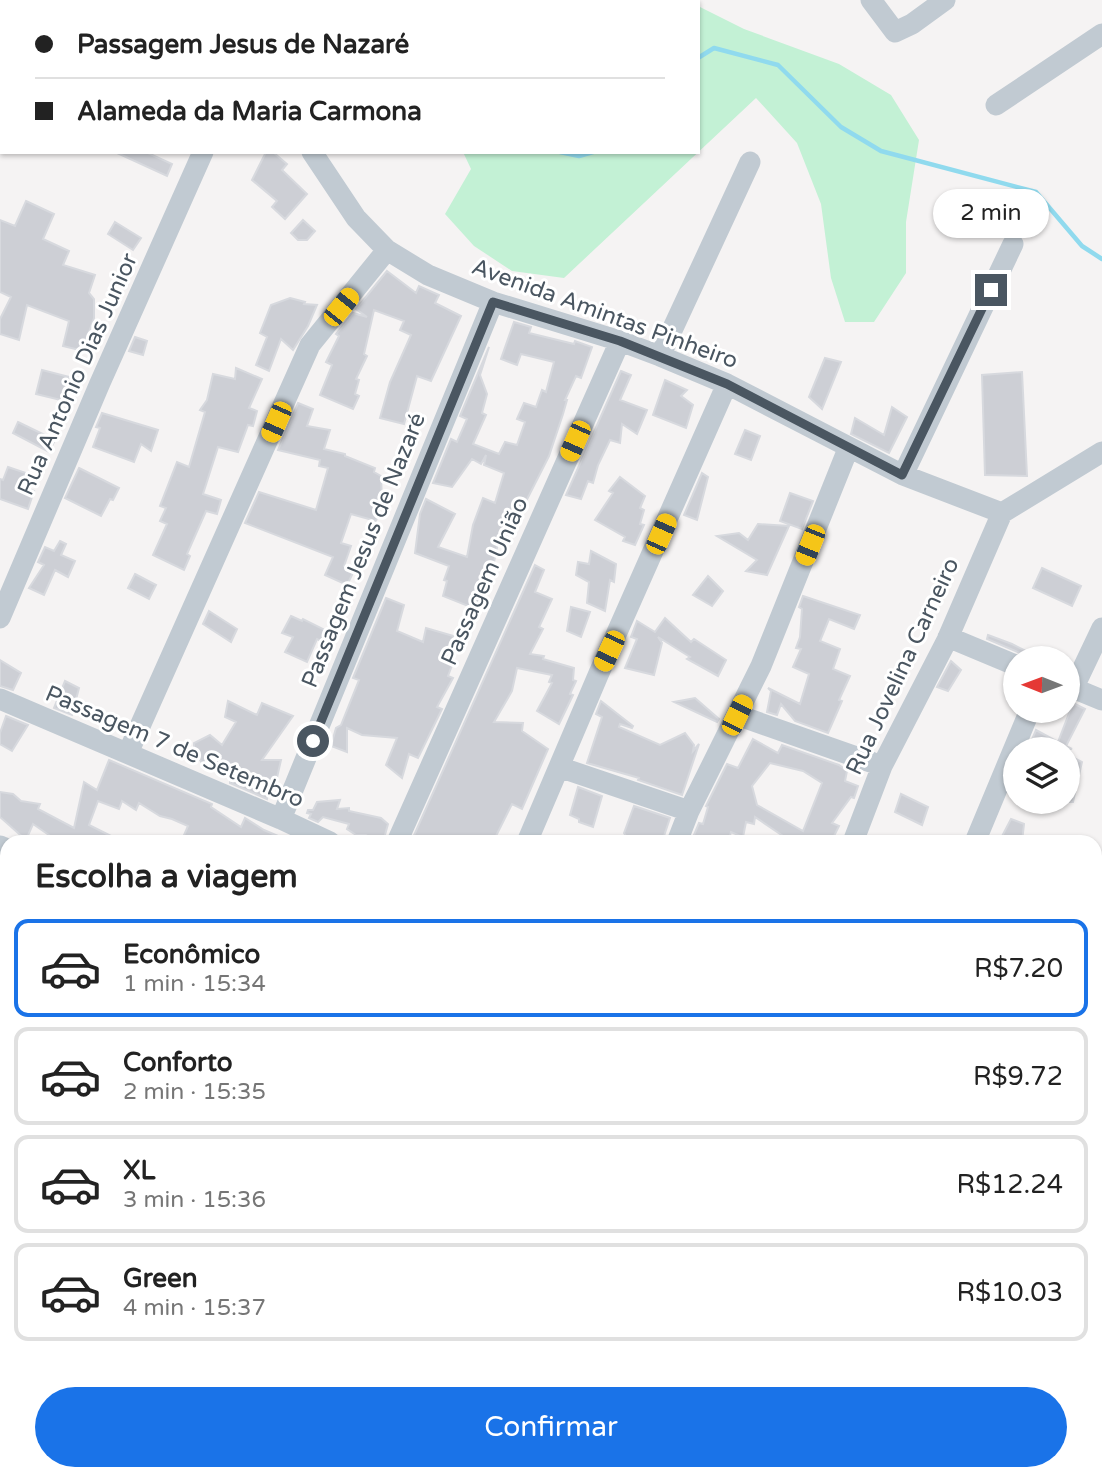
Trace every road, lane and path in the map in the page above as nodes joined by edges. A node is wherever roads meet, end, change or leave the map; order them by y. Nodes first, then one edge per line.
1 (871, 0) edge
2 (945, 0) edge
3 (1102, 34) edge
4 (996, 105) dead end
5 (202, 154) edge
6 (313, 154) edge
7 (750, 162) dead end
8 (1013, 244) dead end
9 (387, 250) junction
10 (493, 302) junction
11 (620, 341) junction
12 (660, 356) junction
13 (727, 384) junction
14 (848, 449) junction
15 (1102, 452) edge
16 (902, 475) junction
17 (1002, 513) junction
18 (0, 618) edge
19 (1102, 628) edge
20 (948, 637) junction
21 (1003, 660) edge
22 (1080, 669) edge
23 (1080, 691) edge
24 (0, 699) edge
25 (1102, 700) edge
26 (737, 715) junction
27 (1025, 723) edge
28 (128, 753) junction
29 (882, 765) junction
30 (559, 767) junction
31 (689, 811) junction
32 (281, 819) junction
33 (315, 835) edge
34 (400, 835) edge
35 (530, 835) edge
36 (680, 835) edge
37 (856, 835) edge
38 (978, 835) edge

1 - 2 street
3 - 4 street
5 - 18 street, Rua Antonio Dias Junior
6 - 9 street, Avenida Amintas Pinheiro
7 - 12 street
8 - 16 street
9 - 10 street, Avenida Amintas Pinheiro
9 - 28 street
10 - 11 street, Avenida Amintas Pinheiro
10 - 32 street, Passagem Jesus de Nazaré
11 - 12 street, Avenida Amintas Pinheiro
11 - 34 street, Passagem União
12 - 13 street, Avenida Amintas Pinheiro
13 - 14 street, Avenida Amintas Pinheiro
13 - 30 street
14 - 16 street, Avenida Amintas Pinheiro
14 - 26 street
15 - 17 street
16 - 17 street, Avenida Amintas Pinheiro
17 - 20 street, Rua Jovelina Carneiro
19 - 22 street
20 - 21 street
20 - 29 street, Rua Jovelina Carneiro
23 - 25 street
24 - 28 street, Passagem 7 de Setembro
26 - 29 street
26 - 31 street
27 - 38 street
28 - 32 street, Passagem 7 de Setembro
29 - 37 street, Rua Jovelina Carneiro
30 - 31 street
30 - 35 street
31 - 36 street
32 - 33 street, Passagem 7 de Setembro

